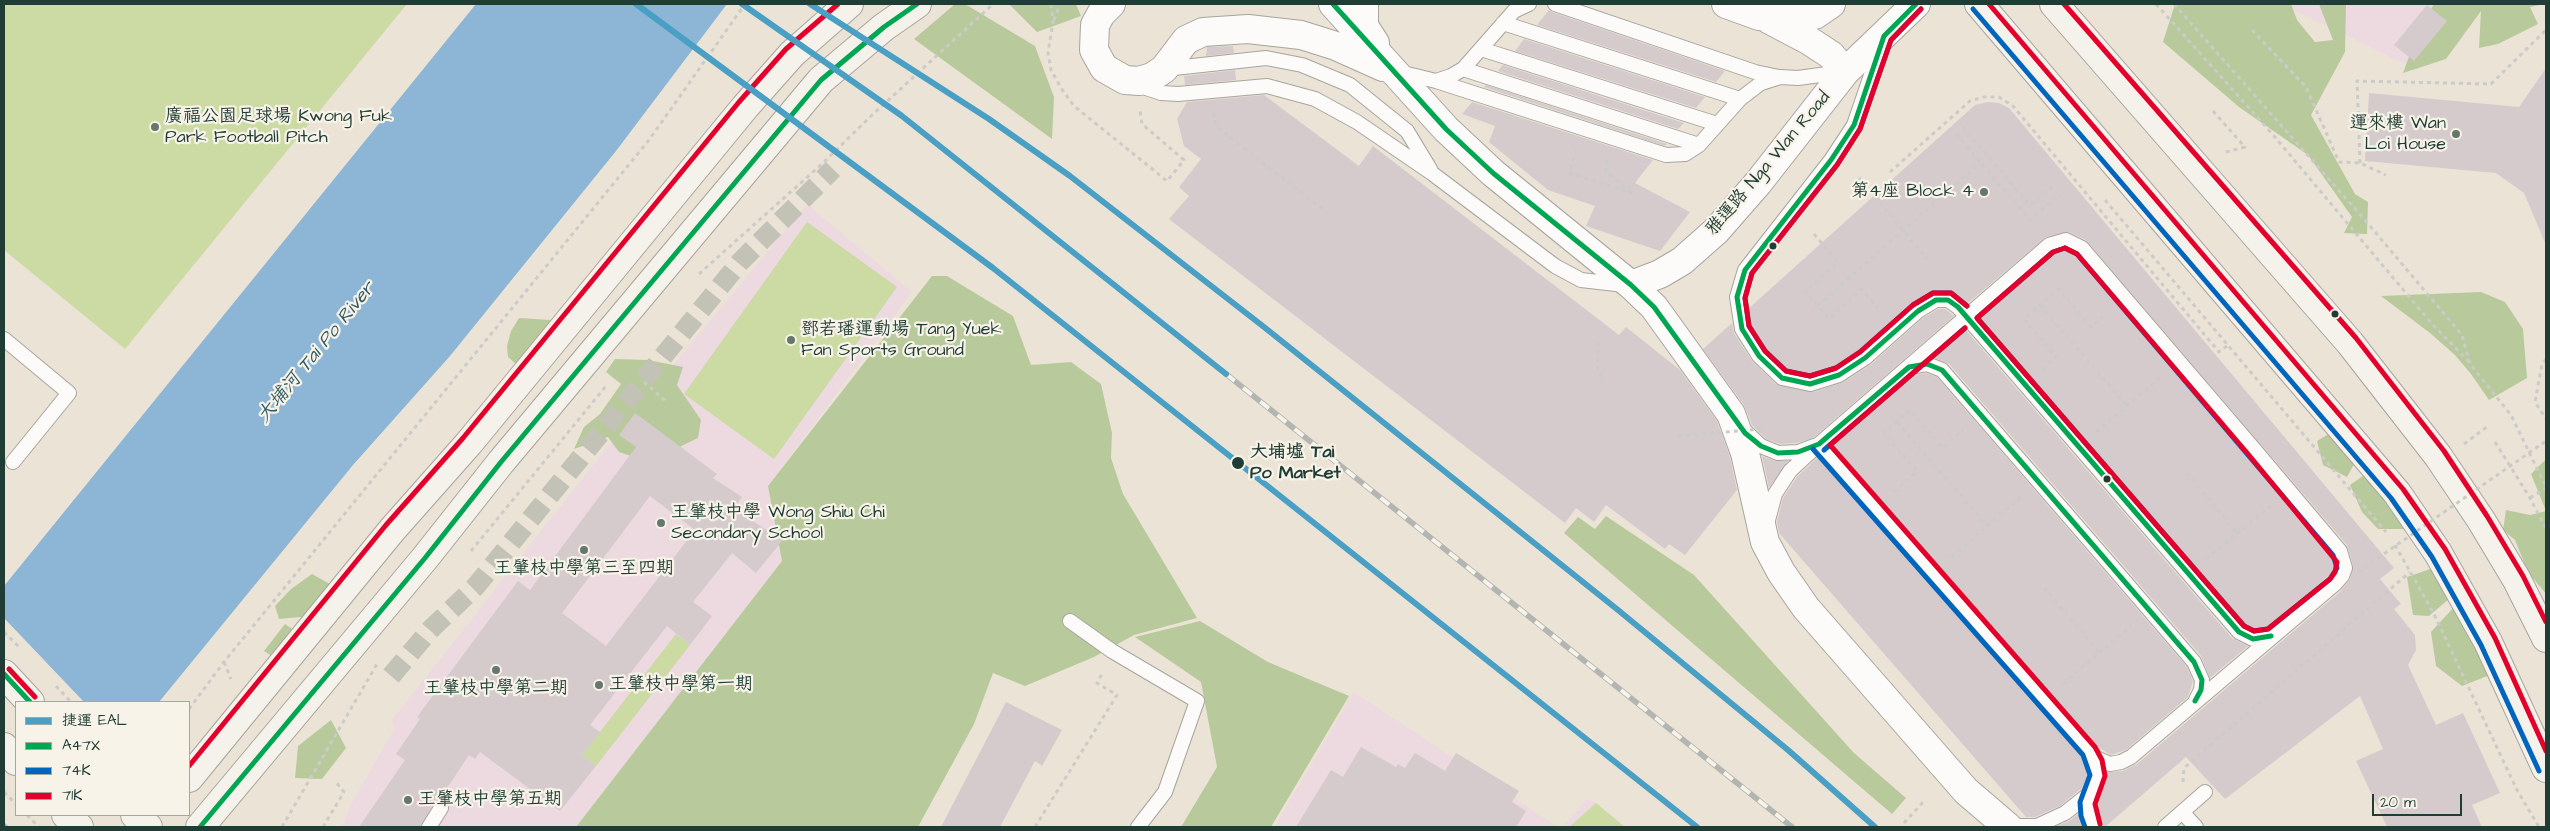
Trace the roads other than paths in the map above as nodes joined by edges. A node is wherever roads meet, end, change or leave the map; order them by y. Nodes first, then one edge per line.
1 (849, 4) edge
2 (917, 4) edge
3 (1111, 4) edge
4 (1333, 4) edge
5 (1364, 4) edge
6 (1529, 4) edge
7 (1555, 4) edge
8 (1726, 4) edge
9 (1831, 4) edge
10 (1916, 4) edge
11 (1979, 4) edge
12 (2054, 4) edge
13 (1759, 16) junction
14 (1503, 23) junction
15 (1884, 36) junction
16 (1481, 49) junction
17 (1164, 69) junction
18 (1463, 69) junction
19 (1391, 70) junction
20 (1845, 72) junction
21 (1780, 77) junction
22 (1125, 80) junction
23 (1436, 81) junction
24 (1740, 99) junction
25 (1717, 124) junction
26 (1699, 145) junction
27 (1433, 174) junction
28 (1631, 285) junction
29 (1966, 317) junction
30 (4, 339) edge
31 (1909, 367) junction
32 (1731, 414) junction
33 (1819, 444) junction
34 (13, 462) dead end
35 (1765, 542) junction
36 (1070, 621) dead end
37 (2271, 636) junction
38 (2546, 638) edge
39 (4, 674) edge
40 (29, 701) edge
41 (2195, 701) junction
42 (4, 747) edge
43 (2089, 751) junction
44 (15, 760) edge
45 (2546, 768) edge
46 (190, 777) edge
47 (2205, 792) dead end
48 (2088, 794) junction
49 (440, 808) dead end
50 (2182, 812) junction
51 (136, 816) edge
52 (157, 816) edge
53 (148, 827) edge
54 (200, 827) edge
55 (429, 827) edge
56 (1138, 827) edge
57 (2007, 827) edge
58 (2093, 827) edge
59 (2166, 827) edge
60 (2196, 827) edge

1 - 46 main road
2 - 54 main road
3 - 22 street
4 - 19 street
5 - 19 street
6 - 14 lane
7 - 21 lane
8 - 13 street
9 - 13 street
10 - 15 street, 雅運路 Nga Wan Road
11 - 45 main road
12 - 38 main road
13 - 20 street
14 - 16 lane
14 - 24 lane
15 - 20 street, 雅運路 Nga Wan Road
15 - 29 lane
16 - 18 lane
16 - 25 lane
17 - 19 street
17 - 22 street
17 - 27 lane
18 - 23 lane
18 - 26 lane
19 - 23 lane
19 - 28 street
20 - 21 lane
20 - 28 street, 雅運路 Nga Wan Road
21 - 24 lane
22 - 27 lane
23 - 26 lane
24 - 25 lane
25 - 26 lane
27 - 28 lane
28 - 32 street
29 - 31 lane
29 - 37 lane
29 - 37 lane
30 - 34 lane
31 - 33 lane
31 - 41 lane
32 - 33 lane
32 - 35 street
33 - 35 lane
33 - 43 lane
35 - 57 street
36 - 56 lane
37 - 41 lane
39 - 40 main road
41 - 43 lane
42 - 44 main road
43 - 48 lane
47 - 50 lane
48 - 57 lane
48 - 58 lane
49 - 55 lane
50 - 59 lane
50 - 60 lane
51 - 53 main road
52 - 53 main road

